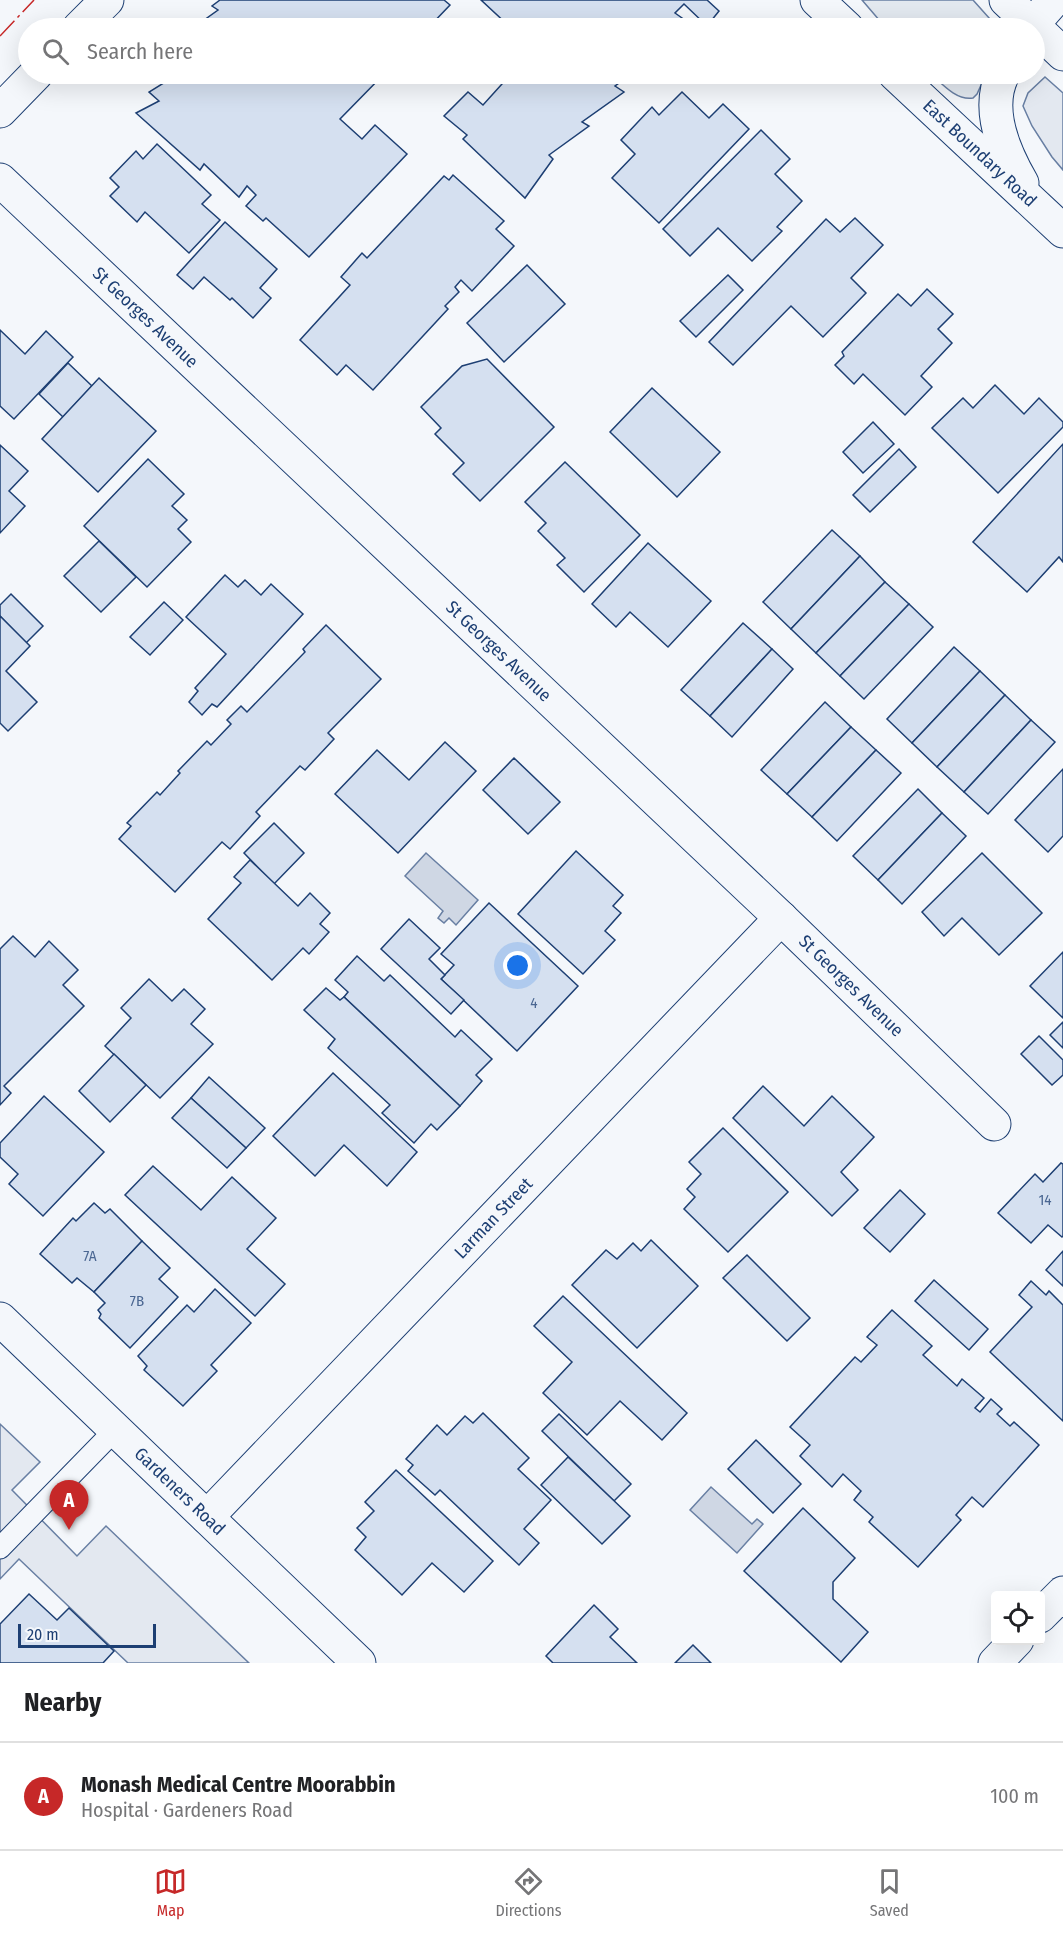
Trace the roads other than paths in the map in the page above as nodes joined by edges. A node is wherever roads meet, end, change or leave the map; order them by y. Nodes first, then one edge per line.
1 (107, 0) edge
2 (818, 0) edge
3 (1006, 0) edge
4 (1054, 0) edge
5 (90, 18) edge
6 (837, 18) edge
7 (1023, 18) edge
8 (1039, 18) edge
9 (1045, 39) edge
10 (1063, 54) edge
11 (26, 84) edge
12 (906, 84) edge
13 (999, 84) edge
14 (0, 111) edge
15 (0, 180) edge
16 (1033, 203) junction
17 (1063, 231) edge
18 (781, 918) junction
19 (994, 1124) dead end
20 (0, 1319) edge
21 (116, 1429) junction
22 (207, 1517) junction
23 (0, 1548) edge
24 (1063, 1593) edge
25 (1045, 1612) edge
26 (1013, 1645) edge
27 (359, 1663) edge
28 (995, 1663) edge

1 - 5 street
2 - 6 street
3 - 7 street
4 - 8 street
9 - 10 street
11 - 14 street
12 - 16 street, East Boundary Road
13 - 16 street
15 - 18 street, St Georges Avenue
16 - 17 street, East Boundary Road
18 - 19 street, St Georges Avenue
18 - 22 street, Larman Street
20 - 21 street, Gardeners Road
21 - 22 street, Gardeners Road
21 - 23 lane
22 - 27 street, Gardeners Road
24 - 25 street
26 - 28 street

